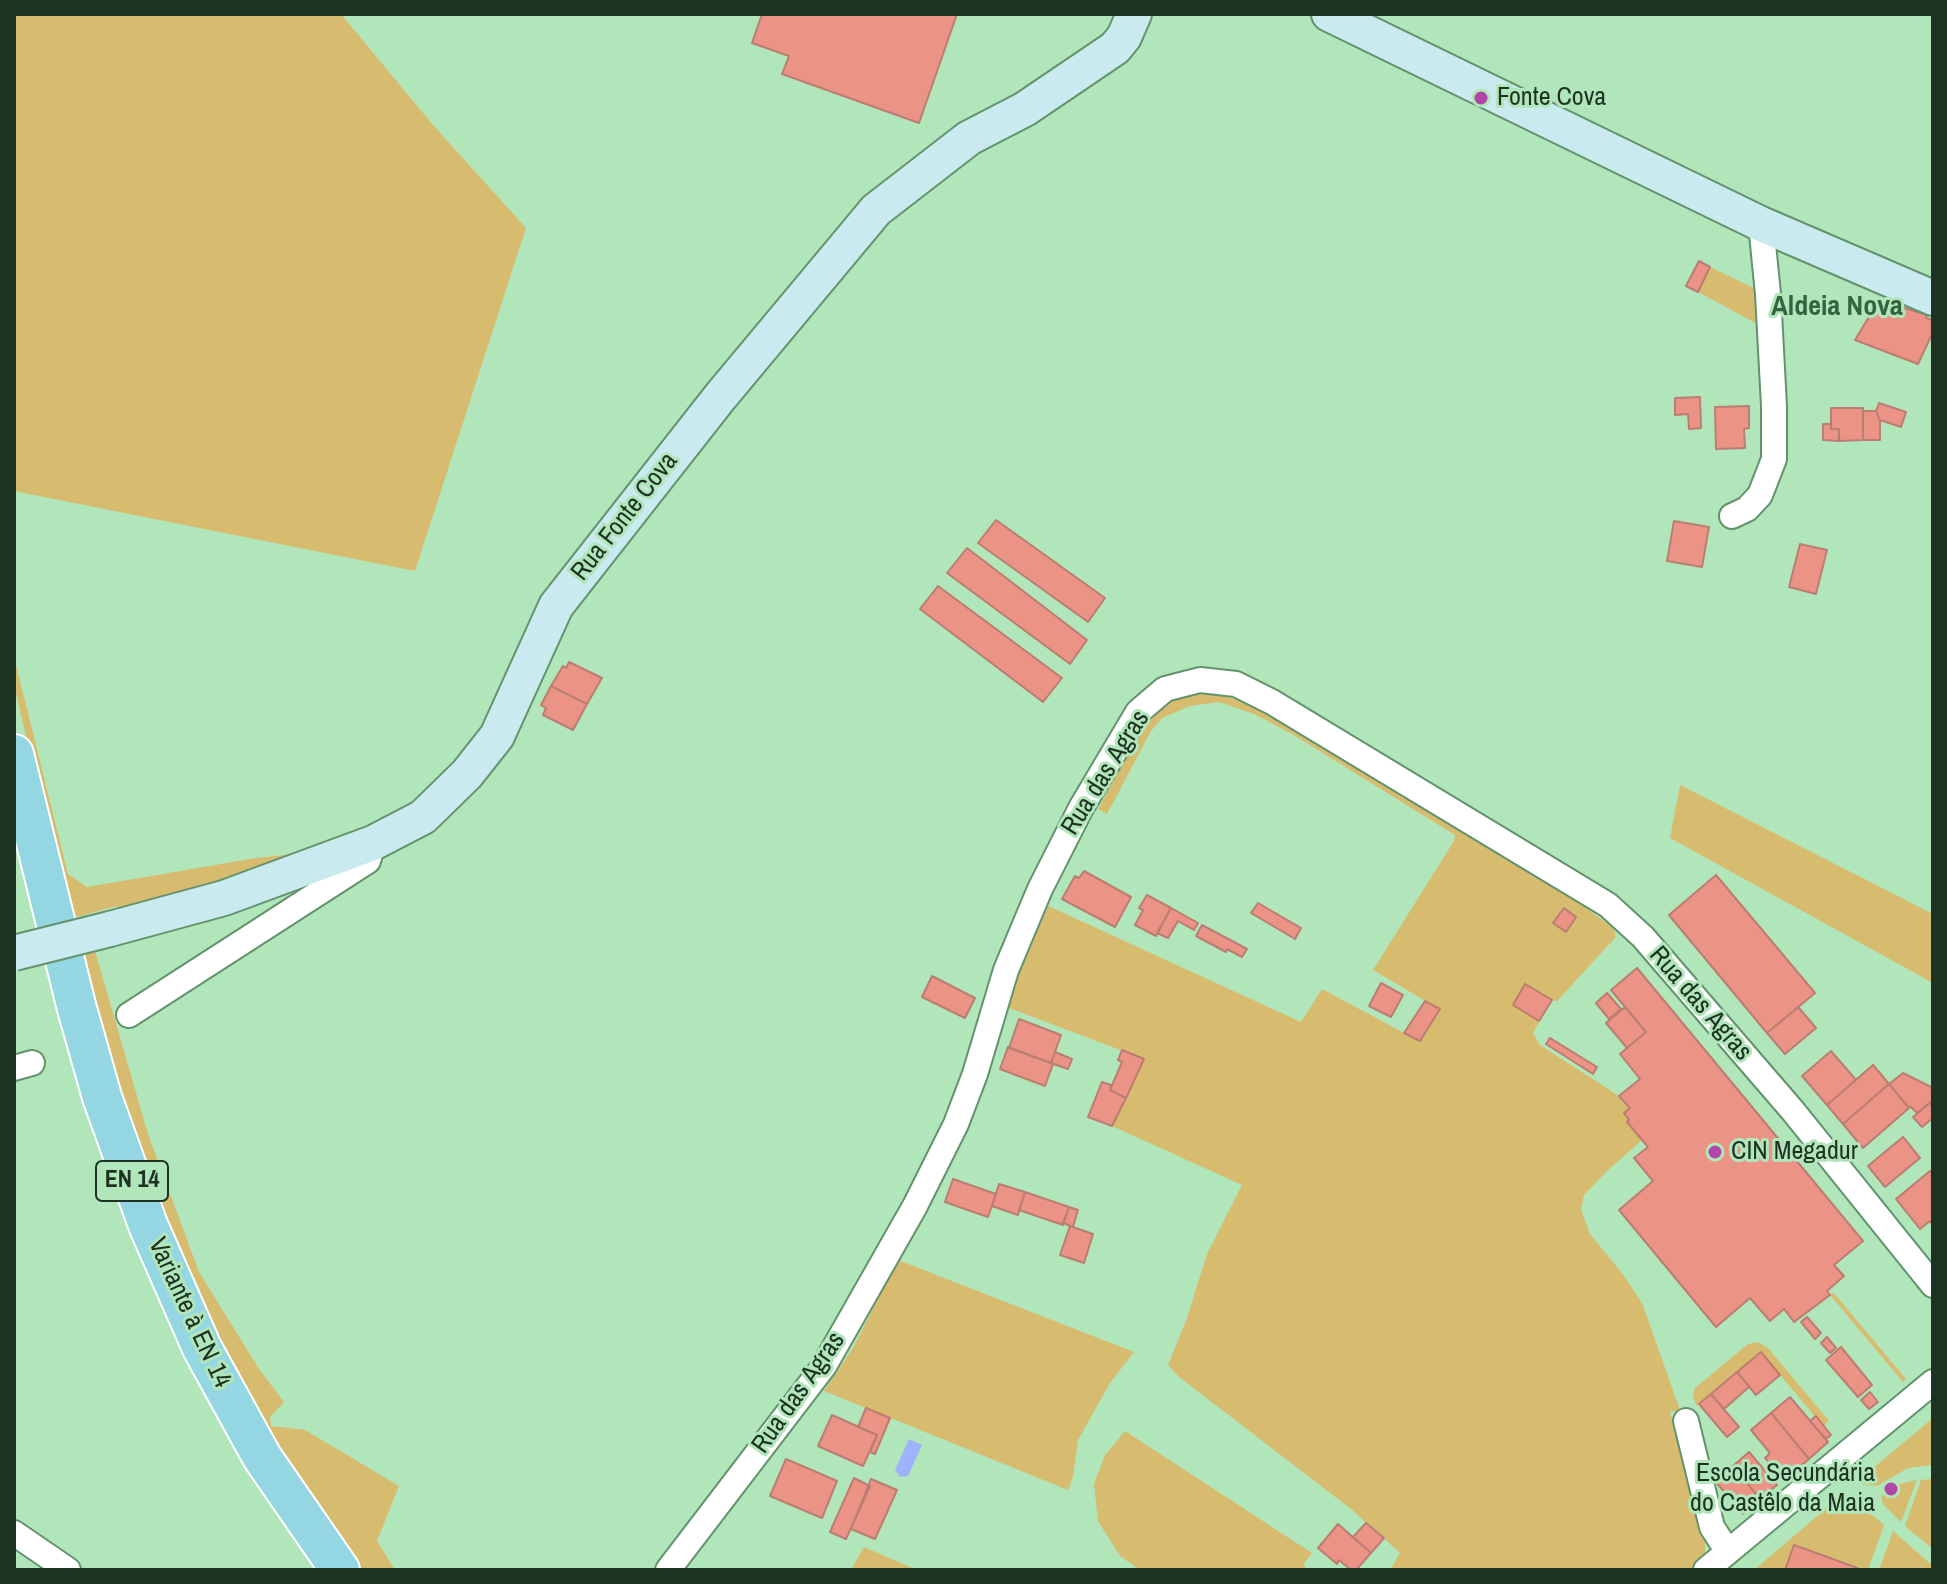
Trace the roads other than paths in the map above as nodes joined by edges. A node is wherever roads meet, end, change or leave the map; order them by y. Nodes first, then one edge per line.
1 (1134, 14) edge
2 (1329, 14) edge
3 (1761, 224) junction
4 (1933, 298) edge
5 (1732, 516) dead end
6 (14, 754) edge
7 (373, 843) junction
8 (14, 953) edge
9 (129, 1015) dead end
10 (1933, 1285) edge
11 (1933, 1382) edge
12 (1686, 1421) dead end
13 (14, 1533) edge
14 (1728, 1552) junction
15 (68, 1570) edge
16 (340, 1570) edge
17 (668, 1570) edge
18 (1706, 1570) edge

1 - 7 street, Rua Fonte Cova
2 - 3 street
3 - 4 street
3 - 5 street
6 - 16 main road, Variante à EN 14 / EN 14
7 - 8 street, bridge
7 - 9 street, Rua Fonte Cova
10 - 17 street, Rua das Agras
11 - 14 street
12 - 14 street
13 - 15 street
14 - 18 street

